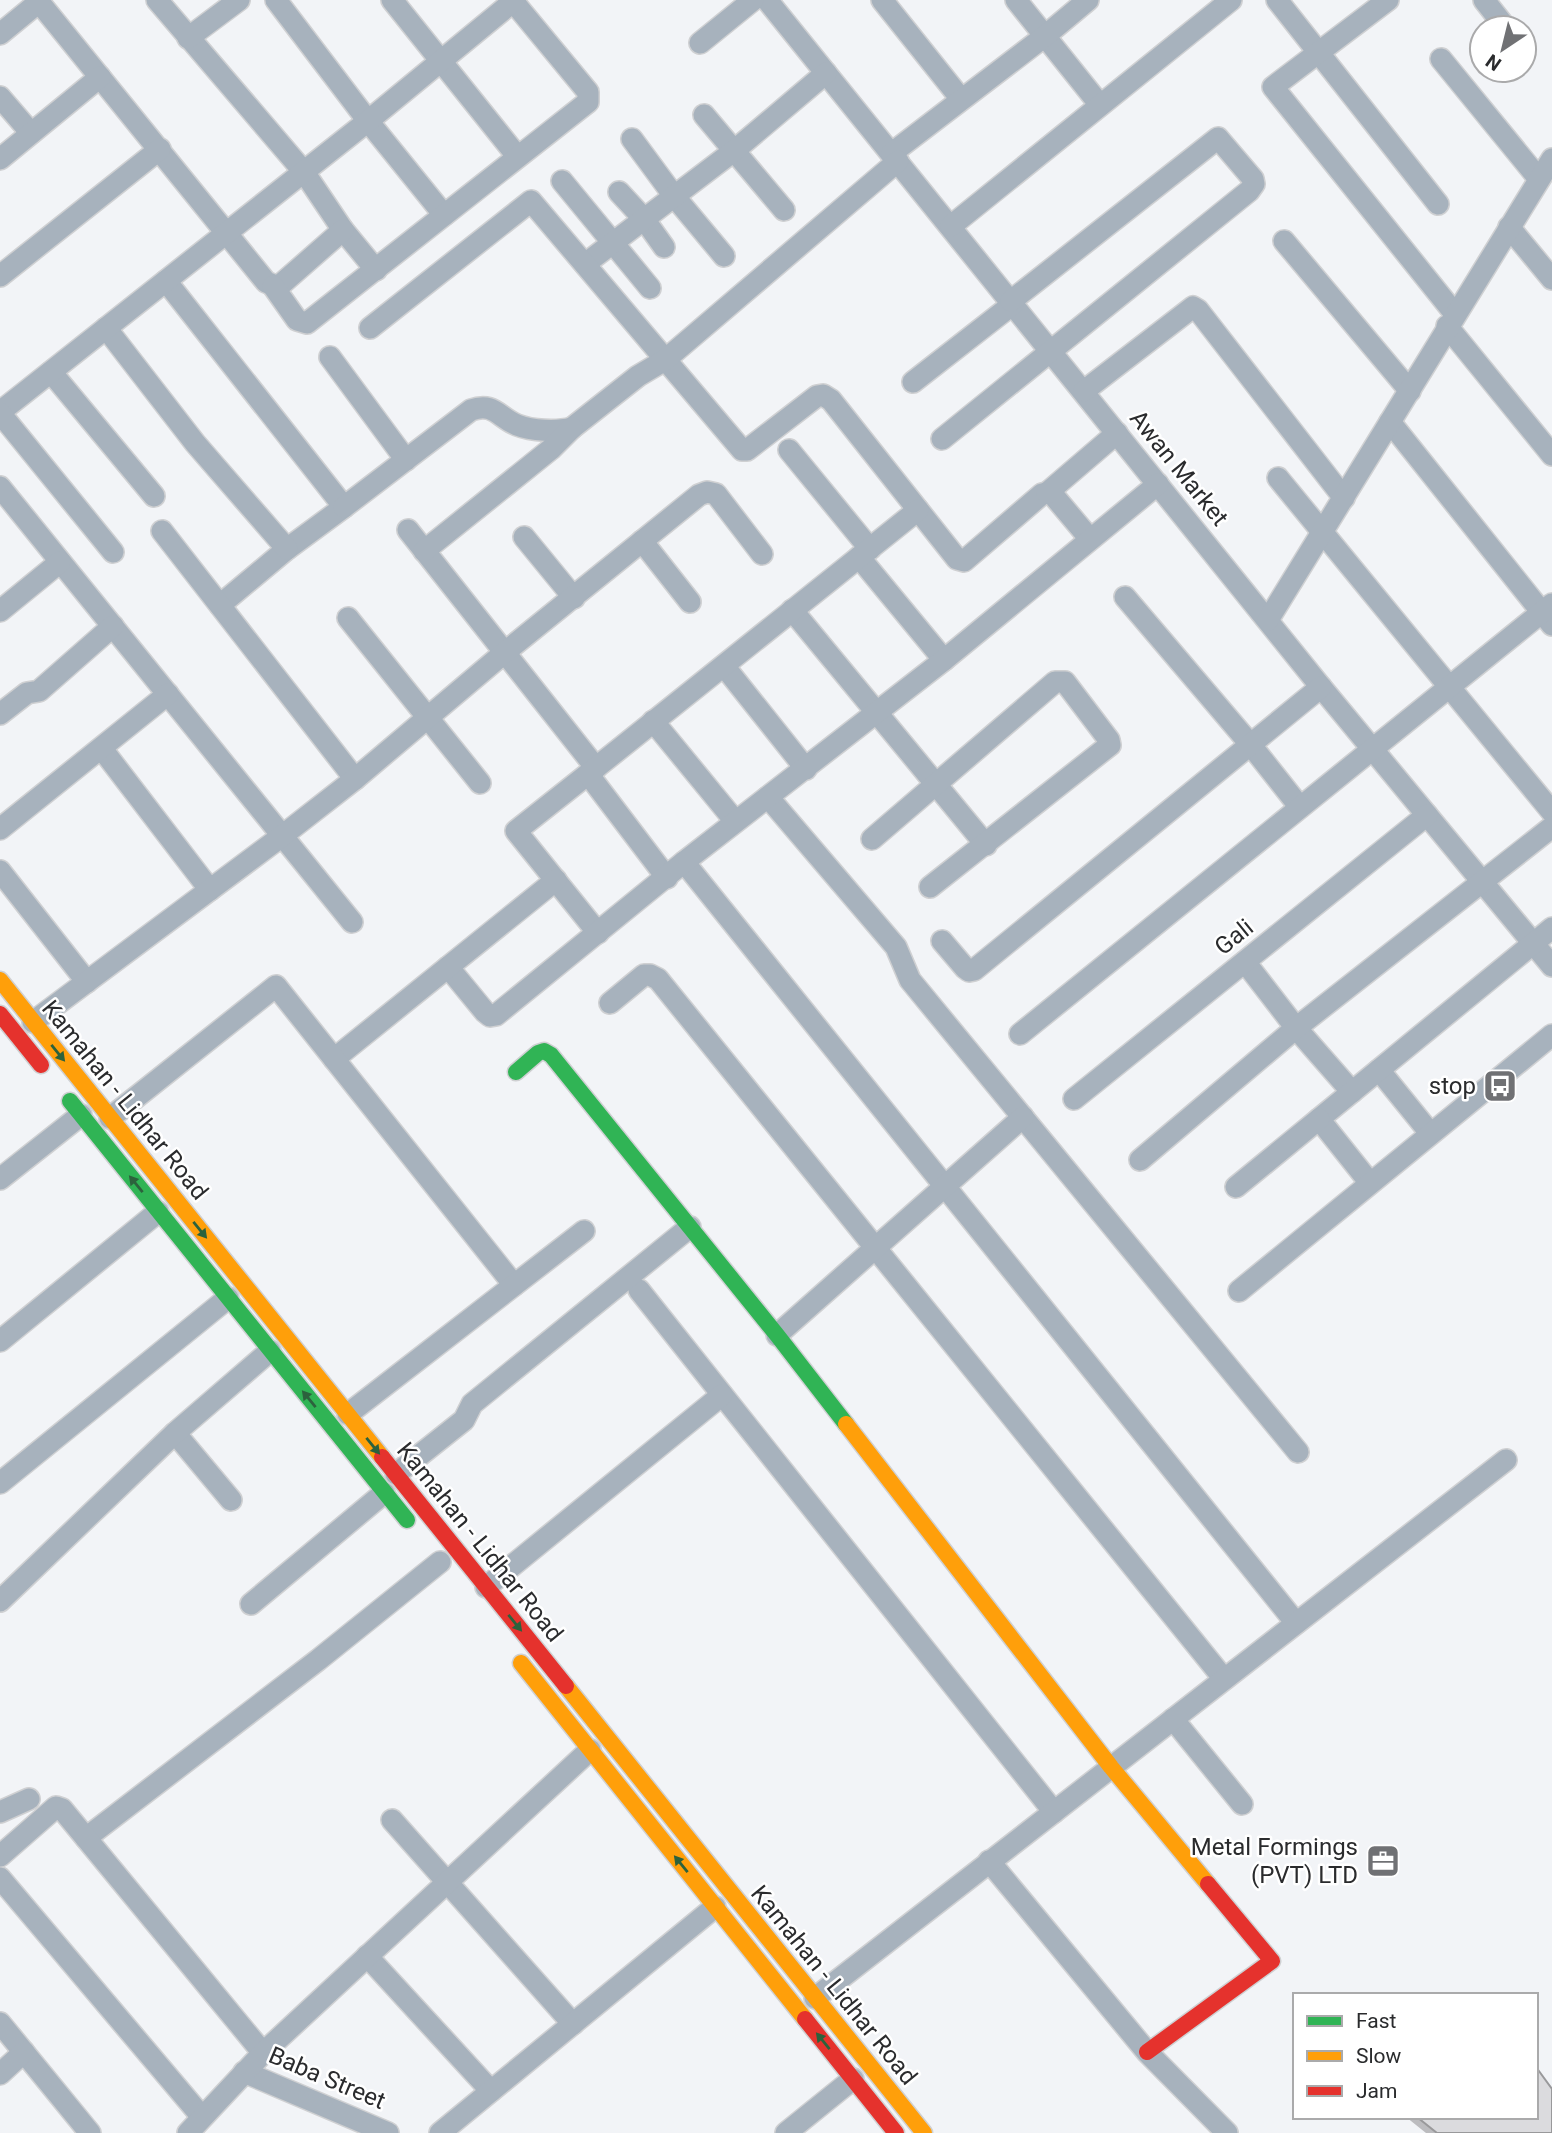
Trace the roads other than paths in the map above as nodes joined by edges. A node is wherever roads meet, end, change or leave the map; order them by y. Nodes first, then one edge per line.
1 (157, 0) edge
2 (239, 0) edge
3 (276, 0) edge
4 (392, 0) edge
5 (753, 0) edge
6 (767, 0) edge
7 (883, 0) edge
8 (1016, 0) edge
9 (1088, 0) edge
10 (1231, 0) edge
11 (1277, 0) edge
12 (1388, 0) edge
13 (1484, 0) edge
14 (40, 1) edge
15 (513, 1) edge
16 (1495, 14) edge
17 (0, 34) edge
18 (1045, 36) junction
19 (188, 38) junction
20 (700, 43) dead end
21 (1318, 52) junction
22 (1441, 59) dead end
23 (442, 62) junction
24 (826, 73) junction
25 (100, 77) junction
26 (0, 97) edge
27 (961, 99) junction
28 (1100, 105) junction
29 (704, 115) dead end
30 (368, 121) junction
31 (31, 133) junction
32 (632, 139) dead end
33 (160, 149) junction
34 (735, 150) junction
35 (517, 156) junction
36 (895, 157) junction
37 (0, 159) edge
38 (1552, 159) edge
39 (304, 172) junction
40 (1539, 179) junction
41 (562, 181) dead end
42 (619, 192) dead end
43 (674, 196) junction
44 (1438, 204) dead end
45 (784, 210) dead end
46 (444, 215) junction
47 (644, 219) junction
48 (951, 226) junction
49 (1510, 227) junction
50 (343, 230) junction
51 (228, 232) junction
52 (1284, 241) dead end
53 (613, 242) junction
54 (664, 247) dead end
55 (723, 256) dead end
56 (584, 264) junction
57 (376, 270) junction
58 (0, 276) edge
59 (1552, 279) edge
60 (166, 281) junction
61 (273, 286) junction
62 (650, 288) dead end
63 (1012, 303) junction
64 (1451, 320) junction
65 (106, 328) junction
66 (370, 328) dead end
67 (1051, 350) junction
68 (330, 357) dead end
69 (665, 360) junction
70 (51, 372) junction
71 (913, 382) dead end
72 (1084, 391) junction
73 (1410, 391) junction
74 (0, 412) edge
75 (1390, 422) junction
76 (572, 428) junction
77 (1117, 433) junction
78 (942, 439) dead end
79 (789, 450) dead end
80 (1552, 455) edge
81 (406, 460) junction
82 (1278, 478) dead end
83 (1158, 484) junction
84 (0, 487) edge
85 (1047, 493) junction
86 (154, 496) dead end
87 (1344, 498) junction
88 (344, 507) junction
89 (918, 510) junction
90 (408, 530) dead end
91 (162, 531) dead end
92 (1322, 531) junction
93 (524, 537) dead end
94 (1090, 539) junction
95 (642, 541) junction
96 (287, 549) junction
97 (424, 551) junction
98 (113, 552) dead end
99 (865, 553) junction
100 (762, 554) dead end
101 (60, 562) junction
102 (1125, 597) dead end
103 (574, 598) junction
104 (690, 602) dead end
105 (220, 605) junction
106 (792, 610) junction
107 (0, 611) edge
108 (1549, 614) edge
109 (348, 618) dead end
110 (1268, 620) junction
111 (113, 626) junction
112 (504, 653) junction
113 (944, 660) junction
114 (724, 666) junction
115 (1321, 687) junction
116 (1448, 688) junction
117 (167, 694) junction
118 (876, 710) junction
119 (0, 714) edge
120 (428, 719) junction
121 (653, 721) junction
122 (1250, 744) junction
123 (102, 749) junction
124 (1372, 749) junction
125 (806, 768) junction
126 (592, 771) junction
127 (355, 779) junction
128 (480, 783) dead end
129 (935, 784) junction
130 (768, 797) junction
131 (1299, 806) junction
132 (1552, 812) edge
133 (1427, 815) junction
134 (736, 821) junction
135 (1552, 827) edge
136 (0, 829) edge
137 (282, 836) junction
138 (872, 839) dead end
139 (986, 845) junction
140 (684, 862) junction
141 (0, 871) edge
142 (667, 878) junction
143 (556, 880) junction
144 (1482, 882) junction
145 (930, 887) dead end
146 (210, 890) junction
147 (352, 922) dead end
148 (1552, 928) edge
149 (598, 933) junction
150 (942, 941) dead end
151 (1533, 943) junction
152 (1245, 962) junction
153 (1552, 966) edge
154 (448, 967) junction
155 (0, 980) edge
156 (87, 982) junction
157 (610, 1003) dead end
158 (0, 1014) edge
159 (33, 1022) junction
160 (1296, 1028) junction
161 (1020, 1034) dead end
162 (1552, 1035) edge
163 (334, 1059) junction
164 (1379, 1070) junction
165 (516, 1072) dead end
166 (1352, 1092) junction
167 (1074, 1099) dead end
168 (81, 1115) junction
169 (1023, 1117) junction
170 (110, 1118) junction
171 (1319, 1118) junction
172 (1430, 1133) junction
173 (1140, 1160) dead end
174 (0, 1179) edge
175 (1370, 1183) junction
176 (945, 1186) junction
177 (1236, 1188) dead end
178 (158, 1212) junction
179 (690, 1227) junction
180 (584, 1231) dead end
181 (877, 1248) junction
182 (514, 1285) junction
183 (639, 1290) dead end
184 (1239, 1291) dead end
185 (228, 1298) junction
186 (777, 1335) junction
187 (0, 1341) edge
188 (270, 1351) junction
189 (722, 1395) junction
190 (348, 1415) junction
191 (175, 1433) junction
192 (1298, 1452) dead end
193 (1506, 1460) dead end
194 (396, 1474) junction
195 (0, 1483) edge
196 (384, 1493) junction
197 (231, 1500) dead end
198 (416, 1532) dead end
199 (441, 1562) dead end
200 (486, 1587) junction
201 (0, 1601) edge
202 (251, 1604) dead end
203 (1296, 1623) junction
204 (507, 1646) dead end
205 (1224, 1679) junction
206 (1173, 1719) junction
207 (590, 1750) junction
208 (1111, 1767) junction
209 (29, 1800) dead end
210 (1242, 1804) dead end
211 (0, 1812) edge
212 (1054, 1812) junction
213 (392, 1820) dead end
214 (86, 1838) junction
215 (0, 1856) edge
216 (989, 1861) junction
217 (0, 1878) edge
218 (448, 1882) junction
219 (715, 1907) junction
220 (368, 1956) junction
221 (815, 1998) junction
222 (0, 2023) edge
223 (573, 2024) junction
224 (24, 2052) junction
225 (1147, 2052) junction
226 (263, 2053) junction
227 (244, 2072) junction
228 (0, 2074) edge
229 (853, 2079) junction
230 (491, 2091) junction
231 (195, 2125) edge
232 (90, 2133) edge
233 (388, 2133) edge
234 (440, 2133) edge
235 (786, 2133) edge
236 (896, 2133) edge
237 (924, 2133) edge
238 (1227, 2133) edge

1 - 19 street
2 - 19 street
3 - 30 street
4 - 23 street
5 - 20 street
6 - 24 street, Awan Market
7 - 27 street
8 - 18 street
9 - 18 street
10 - 28 street
11 - 21 street
12 - 21 street
13 - 16 street
14 - 17 street
14 - 25 street
15 - 23 street
15 - 35 street
18 - 27 street
18 - 28 street
19 - 39 street
21 - 44 street
21 - 64 street
22 - 40 street
23 - 30 street
23 - 35 street
24 - 34 street
24 - 36 street, Awan Market
25 - 31 street
25 - 33 street
26 - 31 street
27 - 36 street
28 - 48 street
29 - 34 street
30 - 39 street
30 - 46 street
31 - 37 street
32 - 43 street
33 - 51 street
33 - 58 street
34 - 43 street
34 - 45 street
35 - 46 street
36 - 48 street, Awan Market
36 - 69 street
38 - 40 street
39 - 50 street
39 - 51 street
40 - 49 street
41 - 53 street
42 - 47 street
43 - 47 street
43 - 55 street
46 - 57 street
47 - 53 street
47 - 54 street
48 - 63 street, Awan Market
49 - 59 street
49 - 64 street
50 - 57 street
50 - 61 street
51 - 60 street
51 - 61 street
52 - 73 street
53 - 56 street
53 - 62 street
56 - 66 street
56 - 69 street
57 - 61 street
60 - 65 street
60 - 88 street
63 - 67 street, Awan Market
63 - 67 street
63 - 71 street
64 - 73 street
64 - 80 street
65 - 70 street
65 - 96 street
67 - 72 street, Awan Market
67 - 78 street
68 - 81 street
69 - 76 street
69 - 89 street
70 - 74 street
70 - 86 street
72 - 77 street, Awan Market
72 - 87 street
73 - 75 street
74 - 98 street
75 - 87 street
75 - 108 street
76 - 81 street
76 - 97 street
77 - 83 street, Awan Market
77 - 85 street
79 - 99 street
81 - 88 street
82 - 92 street
83 - 94 street
83 - 110 street, Awan Market
84 - 101 street
85 - 89 street
85 - 94 street
87 - 92 street
88 - 96 street
89 - 99 street
90 - 97 street
91 - 105 street
92 - 110 street
92 - 116 street
93 - 103 street
94 - 113 street
95 - 100 street
95 - 103 street
95 - 104 street
96 - 105 street
97 - 112 street
99 - 106 street
99 - 113 street
101 - 107 street
101 - 111 street
102 - 122 street
103 - 112 street
105 - 127 street
106 - 114 street
106 - 118 street
108 - 116 street
109 - 120 street
110 - 115 street, Awan Market
111 - 117 street
111 - 119 street
112 - 120 street
112 - 126 street
113 - 118 street
114 - 121 street
114 - 125 street
115 - 122 street
115 - 124 street, Awan Market
116 - 124 street
116 - 132 street
117 - 123 street
117 - 137 street
118 - 125 street
118 - 129 street
120 - 127 street
120 - 128 street
121 - 126 street
121 - 134 street
122 - 131 street
122 - 150 street
123 - 136 street
123 - 146 street
124 - 131 street
124 - 133 street, Awan Market
125 - 130 street
126 - 142 street
126 - 143 street
127 - 137 street
129 - 138 street
129 - 139 street
129 - 139 street
130 - 134 street
130 - 169 street
131 - 161 street
133 - 144 street, Awan Market
133 - 152 street, Gali
134 - 140 street
135 - 144 street
137 - 146 street
137 - 147 street
139 - 145 street
140 - 142 street
140 - 176 street
141 - 156 street
142 - 149 street
143 - 149 street
143 - 154 street
144 - 151 street, Awan Market
144 - 160 street
146 - 156 street
148 - 151 street
149 - 154 street
151 - 153 street, Awan Market
151 - 164 street
152 - 160 street
152 - 167 street, Gali
154 - 163 street
155 - 159 main road, Kamahan - Lidhar Road
156 - 159 street
157 - 181 street
158 - 168 main road, Kamahan - Lidhar Road
159 -> 170 main road, Kamahan - Lidhar Road
160 - 166 street
160 - 173 street
162 - 172 street
163 - 170 street
163 - 182 street
164 - 166 street
164 - 172 street
165 - 179 main road
166 - 171 street
168 - 174 street
178 -> 168 main road, Kamahan - Lidhar Road
169 - 176 street
169 - 192 street
170 -> 190 main road, Kamahan - Lidhar Road
171 - 175 street
171 - 177 street
172 - 175 street
175 - 184 street
176 - 181 street
176 - 203 street
178 - 185 main road, Kamahan - Lidhar Road
178 - 187 street
179 - 186 main road
179 - 194 street
180 - 182 street
181 - 186 street
181 - 205 street
182 - 190 street
183 - 189 street
185 - 188 main road, Kamahan - Lidhar Road
185 - 195 street
186 - 208 main road
188 - 191 street
196 -> 188 main road, Kamahan - Lidhar Road
189 - 200 street
189 - 212 street
190 -> 194 main road, Kamahan - Lidhar Road
191 - 197 street
191 - 201 street
193 - 203 street
194 - 200 main road, Kamahan - Lidhar Road
196 - 198 main road, Kamahan - Lidhar Road
196 - 202 street
199 - 214 street
200 -> 221 main road, Kamahan - Lidhar Road
203 - 205 street
204 - 207 main road, Kamahan - Lidhar Road
205 - 206 street
206 - 208 street
206 - 210 street
207 - 218 street
219 -> 207 main road, Kamahan - Lidhar Road
208 - 212 street
208 - 225 main road
209 - 211 street
212 - 216 street
213 - 218 street
214 - 215 street
214 - 226 street
216 - 221 street
216 - 225 street
217 - 231 street
218 - 220 street
218 - 223 street
219 - 223 street
229 -> 219 main road, Kamahan - Lidhar Road
220 - 226 street
220 - 230 street
221 - 237 main road, Kamahan - Lidhar Road
222 - 224 street
223 - 230 street
224 - 228 street
224 - 232 street
225 - 238 street
226 - 227 street
227 - 231 street
227 - 233 street, Baba Street
229 - 235 street
229 - 236 main road, Kamahan - Lidhar Road
230 - 234 street

